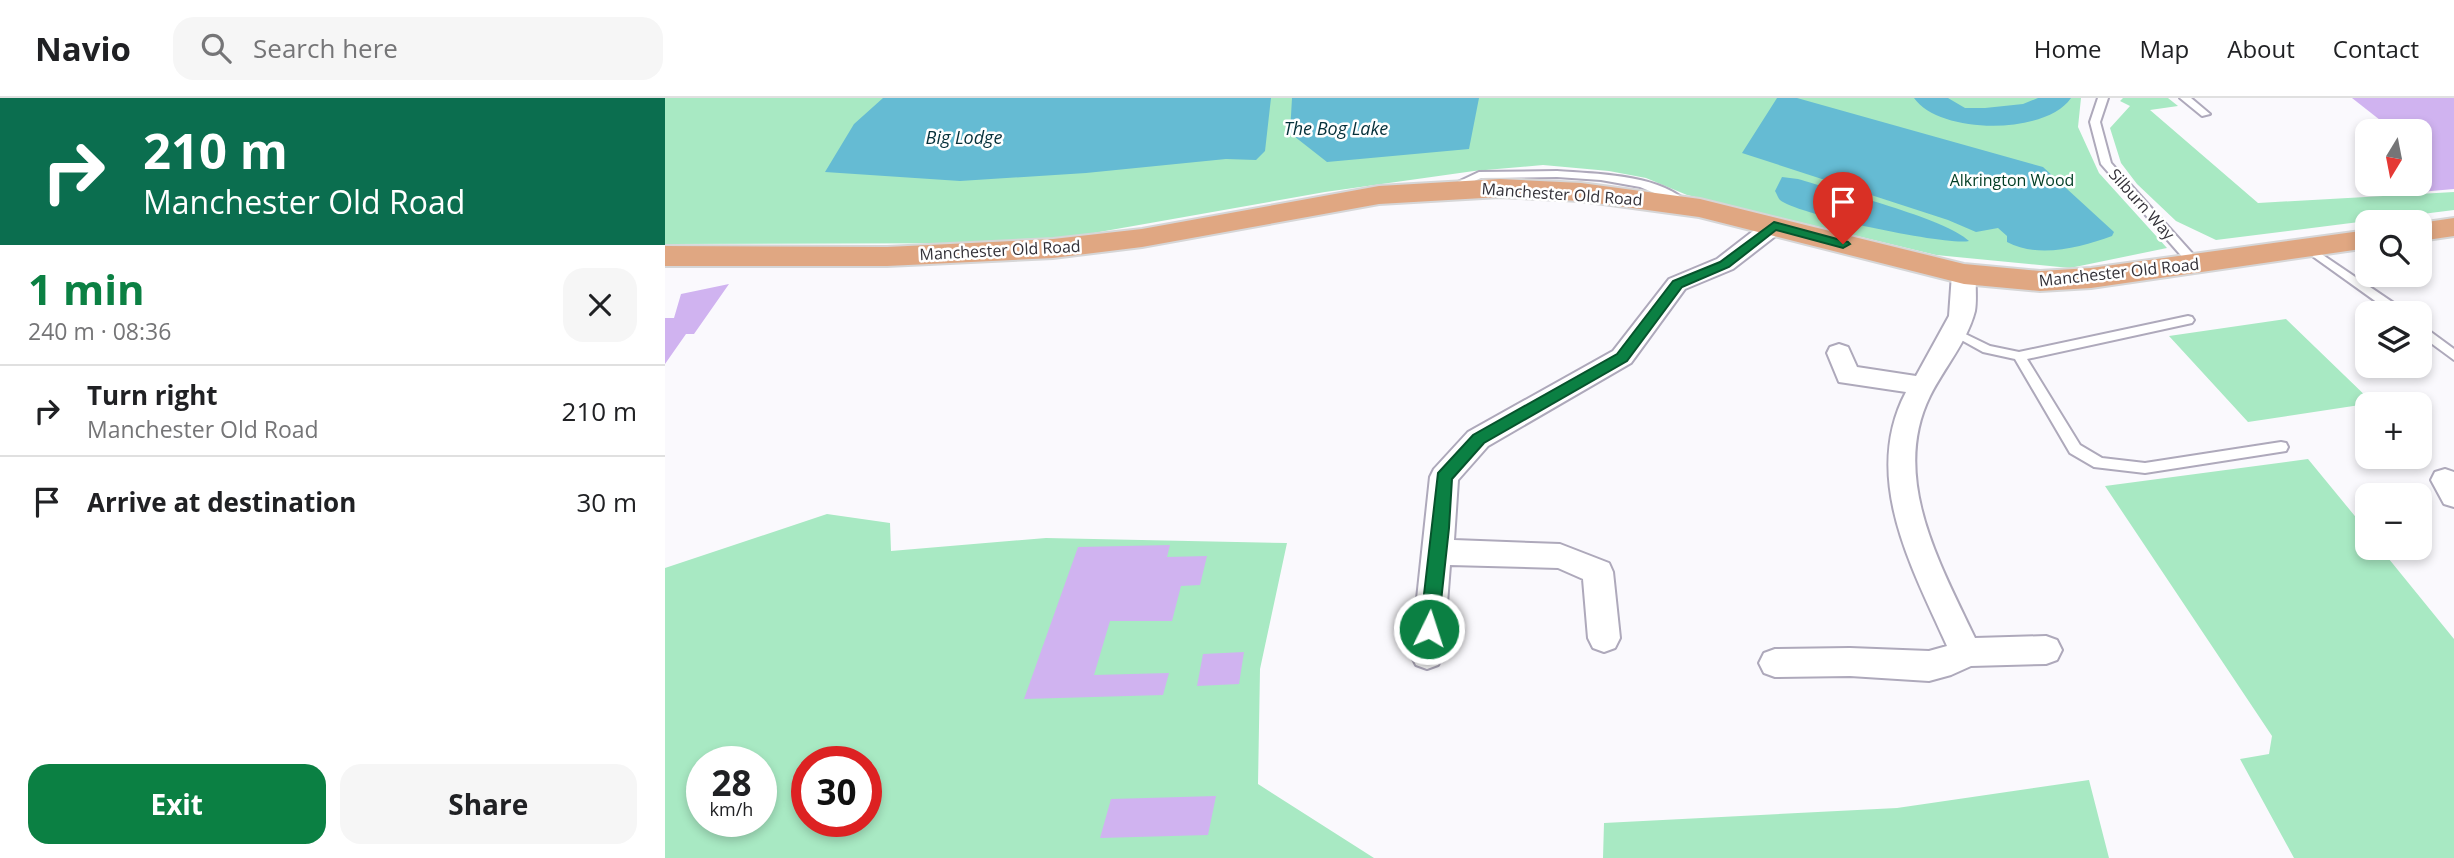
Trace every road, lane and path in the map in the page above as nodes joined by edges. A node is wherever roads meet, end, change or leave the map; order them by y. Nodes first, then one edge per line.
1 (2103, 98) edge
2 (2185, 98) edge
3 (2205, 114) dead end
4 (1774, 226) junction
5 (2454, 228) edge
6 (2432, 231) edge
7 (2355, 241) edge
8 (2308, 248) junction
9 (666, 257) edge
10 (2196, 265) junction
11 (1964, 274) junction
12 (2383, 301) edge
13 (2189, 320) dead end
14 (1953, 332) junction
15 (2432, 338) edge
16 (1839, 353) dead end
17 (2019, 356) junction
18 (2454, 356) edge
19 (1923, 386) junction
20 (2281, 447) dead end
21 (1438, 552) junction
22 (1604, 638) dead end
23 (2046, 650) dead end
24 (1966, 652) junction
25 (1427, 655) dead end
26 (1775, 663) dead end

1 - 10 lane, Silburn Way
2 - 3 lane
4 - 9 main road, Manchester Old Road
4 - 11 main road, Manchester Old Road
4 - 21 street
5 - 6 main road
7 - 8 main road, Manchester Old Road
8 - 10 main road, Manchester Old Road
8 - 12 lane
10 - 11 main road, Manchester Old Road
11 - 14 street
13 - 17 lane
14 - 17 lane
14 - 19 street
15 - 18 lane
16 - 19 street
17 - 20 lane
19 - 24 street
21 - 22 street
21 - 25 street
23 - 24 street
24 - 26 street

